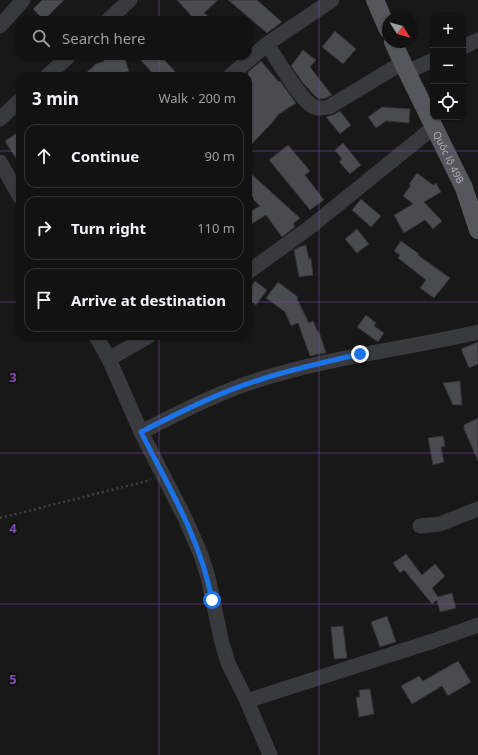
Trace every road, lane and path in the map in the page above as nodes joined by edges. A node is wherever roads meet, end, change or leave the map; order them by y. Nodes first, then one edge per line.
1 (130, 0) edge
2 (332, 0) edge
3 (375, 0) edge
4 (19, 2) edge
5 (112, 16) edge
6 (382, 16) edge
7 (0, 26) edge
8 (478, 40) edge
9 (267, 44) junction
10 (466, 46) edge
11 (396, 48) edge
12 (252, 57) edge
13 (65, 60) edge
14 (248, 60) edge
15 (430, 61) edge
16 (405, 68) junction
17 (51, 72) edge
18 (235, 72) edge
19 (16, 104) edge
20 (0, 118) edge
21 (434, 127) junction
22 (0, 162) edge
23 (16, 190) edge
24 (478, 230) edge
25 (252, 269) edge
26 (478, 332) edge
27 (98, 340) edge
28 (142, 340) edge
29 (109, 359) junction
30 (141, 432) junction
31 (164, 476) junction
32 (478, 509) edge
33 (0, 518) edge
34 (420, 526) dead end
35 (478, 625) edge
36 (247, 701) junction
37 (270, 755) edge

1 - 5 street
2 - 9 street
3 - 6 main road
4 - 7 street
8 - 10 street
9 - 12 street
9 - 16 street
11 - 16 main road, Quốc lộ 49B
13 - 17 street
14 - 18 street
15 - 16 street
16 - 21 main road, Quốc lộ 49B
19 - 20 street
21 - 24 main road, Quốc lộ 49B
21 - 25 street
22 - 23 street
26 - 30 street
27 - 29 street
28 - 29 street
29 - 30 street
30 - 31 street
31 - 33 path
31 - 36 street
32 - 34 street
35 - 36 street
36 - 37 street

